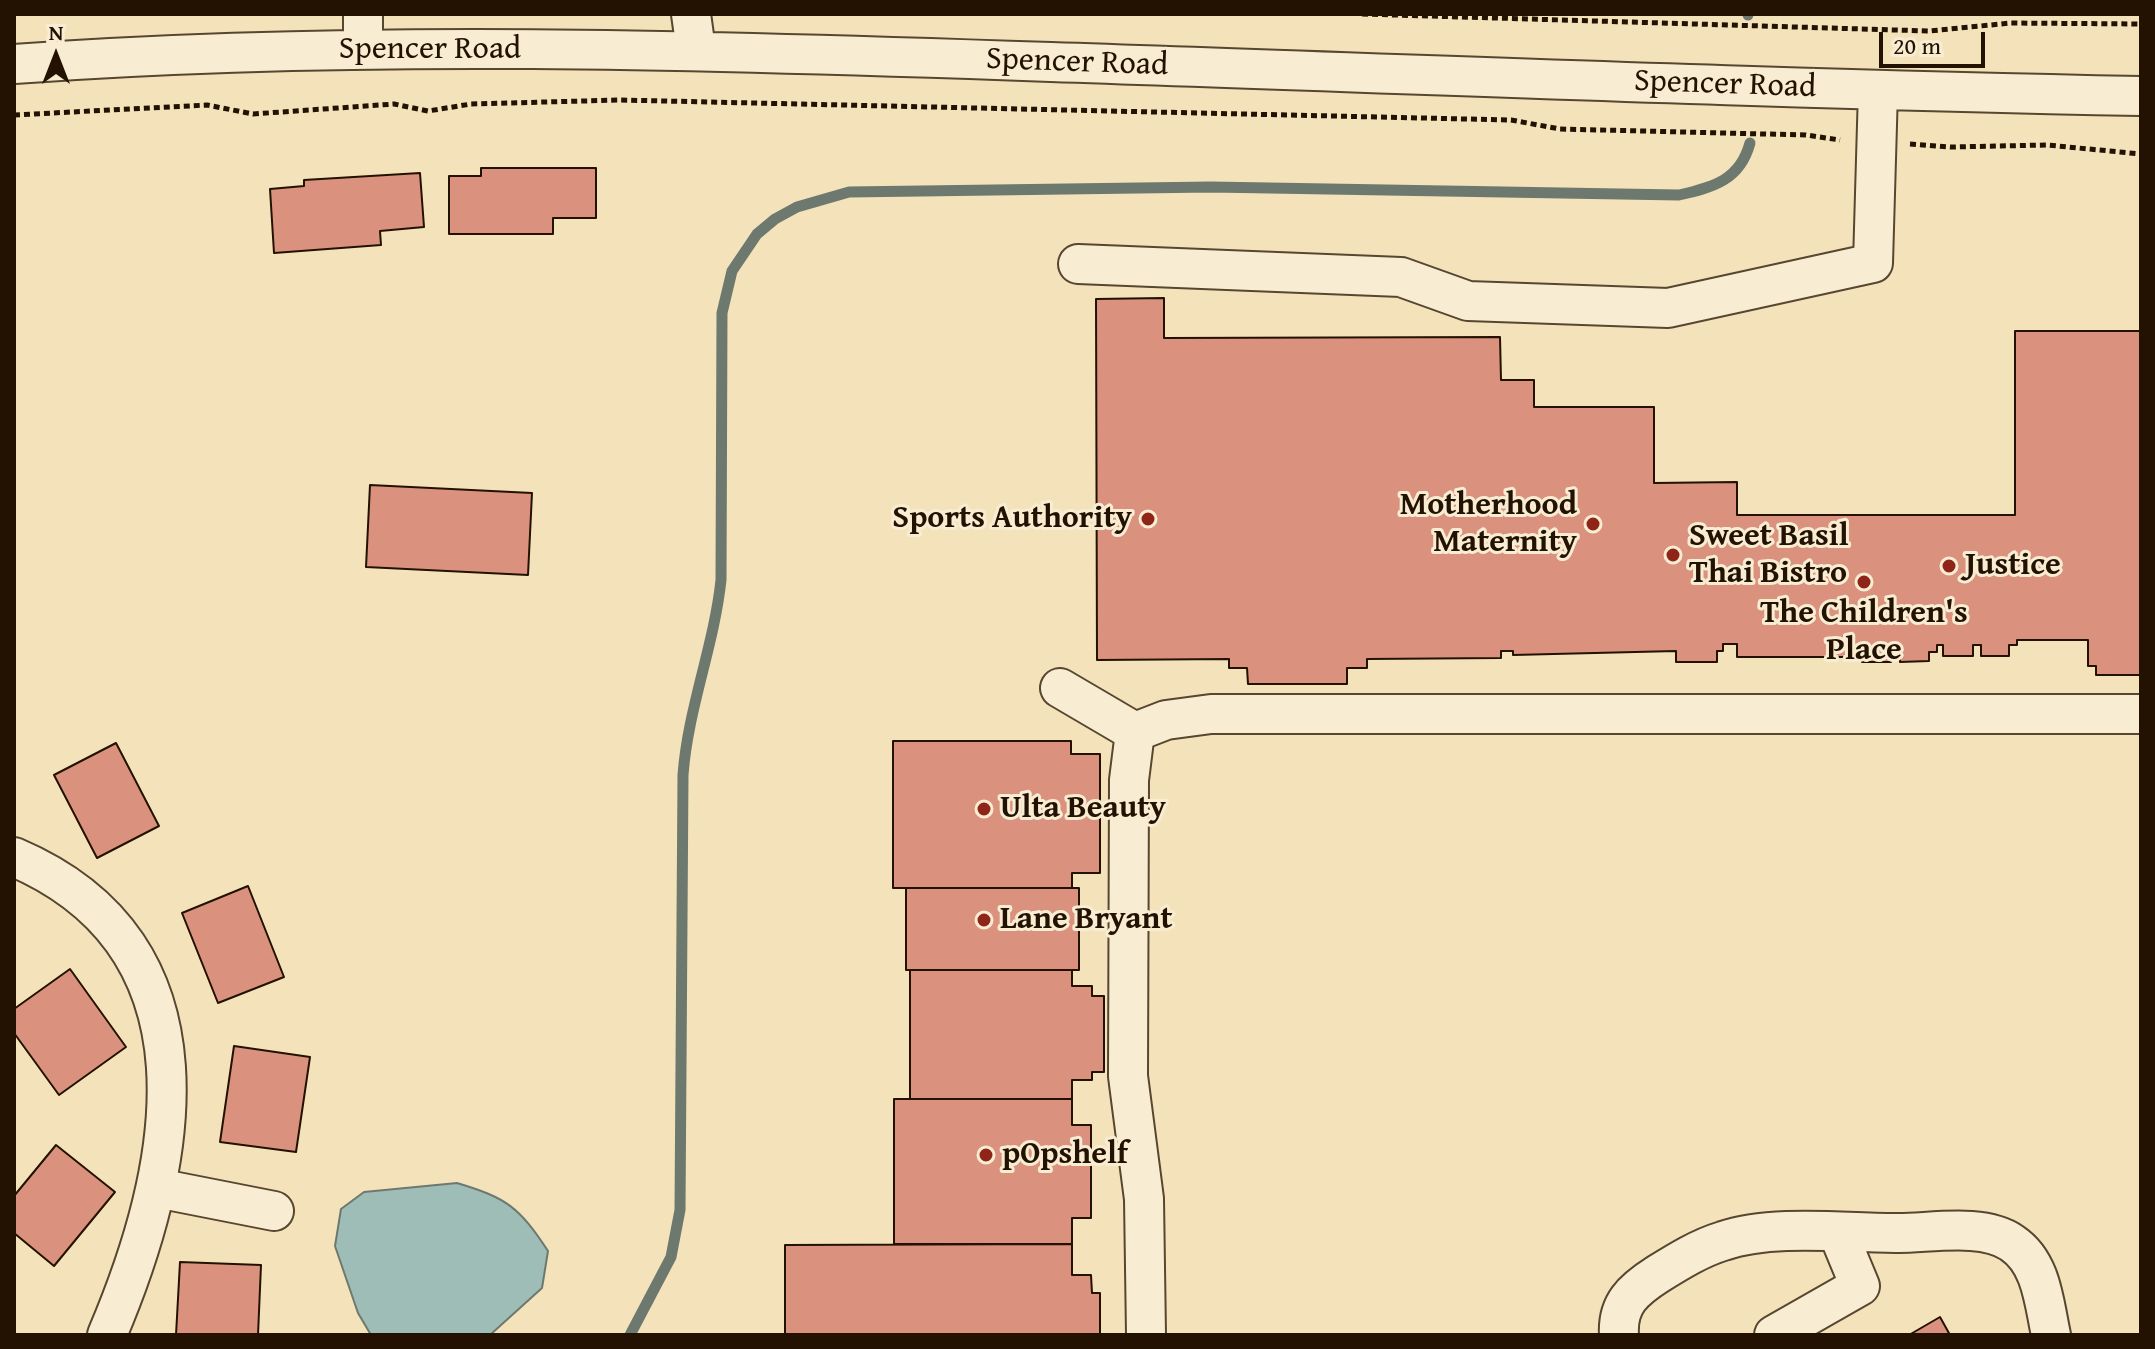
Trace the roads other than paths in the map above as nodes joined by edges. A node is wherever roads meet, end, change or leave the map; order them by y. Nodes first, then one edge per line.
1 (363, 32) edge
2 (693, 32) edge
3 (14, 64) edge
4 (1878, 90) junction
5 (2141, 96) edge
6 (1078, 264) dead end
7 (1060, 688) dead end
8 (2141, 714) edge
9 (1135, 732) junction
10 (14, 857) edge
11 (157, 1188) junction
12 (274, 1211) dead end
13 (1838, 1233) junction
14 (107, 1335) edge
15 (1146, 1335) edge
16 (1619, 1335) edge
17 (1774, 1335) edge
18 (2051, 1335) edge

1 - 2 street, Spencer Road
1 - 3 street, Spencer Road
2 - 4 street, Spencer Road
4 - 5 street, Spencer Road
4 - 6 street
7 - 9 street
8 - 9 street
9 - 15 street
10 - 11 street
11 - 12 street
11 - 14 street
13 - 16 street
13 - 17 street
13 - 18 street

